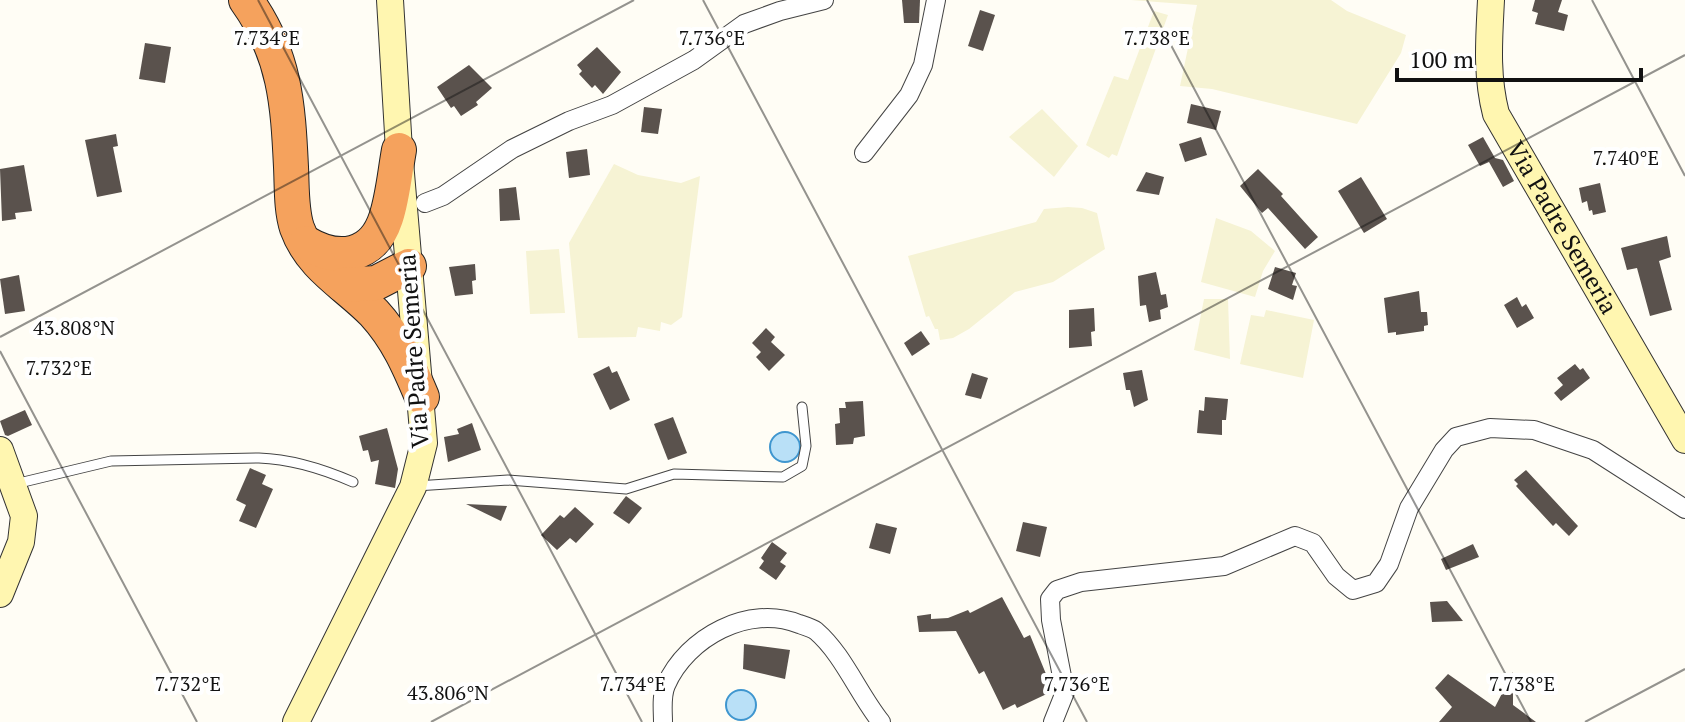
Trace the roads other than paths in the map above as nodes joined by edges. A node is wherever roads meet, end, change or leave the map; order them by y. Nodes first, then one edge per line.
1 (246, 0) edge
2 (390, 0) edge
3 (824, 0) edge
4 (936, 0) edge
5 (1491, 0) edge
6 (399, 150) junction
7 (864, 153) dead end
8 (425, 203) dead end
9 (306, 243) junction
10 (354, 253) junction
11 (409, 266) junction
12 (343, 285) junction
13 (422, 397) junction
14 (802, 407) dead end
15 (1685, 440) edge
16 (0, 450) edge
17 (353, 482) dead end
18 (7, 484) edge
19 (413, 487) junction
20 (1685, 509) edge
21 (0, 594) edge
22 (296, 722) edge
23 (663, 722) edge
24 (881, 722) edge
25 (1053, 722) edge

1 - 9 highway
2 - 6 main road, Via Padre Semeria
3 - 8 street
4 - 7 street
5 - 15 main road, Via Padre Semeria
6 - 10 highway
6 - 11 main road, Via Padre Semeria
9 - 10 highway
9 - 12 highway
10 - 11 highway
11 - 12 highway
11 - 13 main road, Via Padre Semeria
12 - 13 highway
13 - 19 main road, Via Padre Semeria
14 - 19 lane
16 - 18 main road
17 - 18 lane
18 - 21 main road
19 - 22 main road, Via Padre Semeria
20 - 25 street
23 - 24 street

